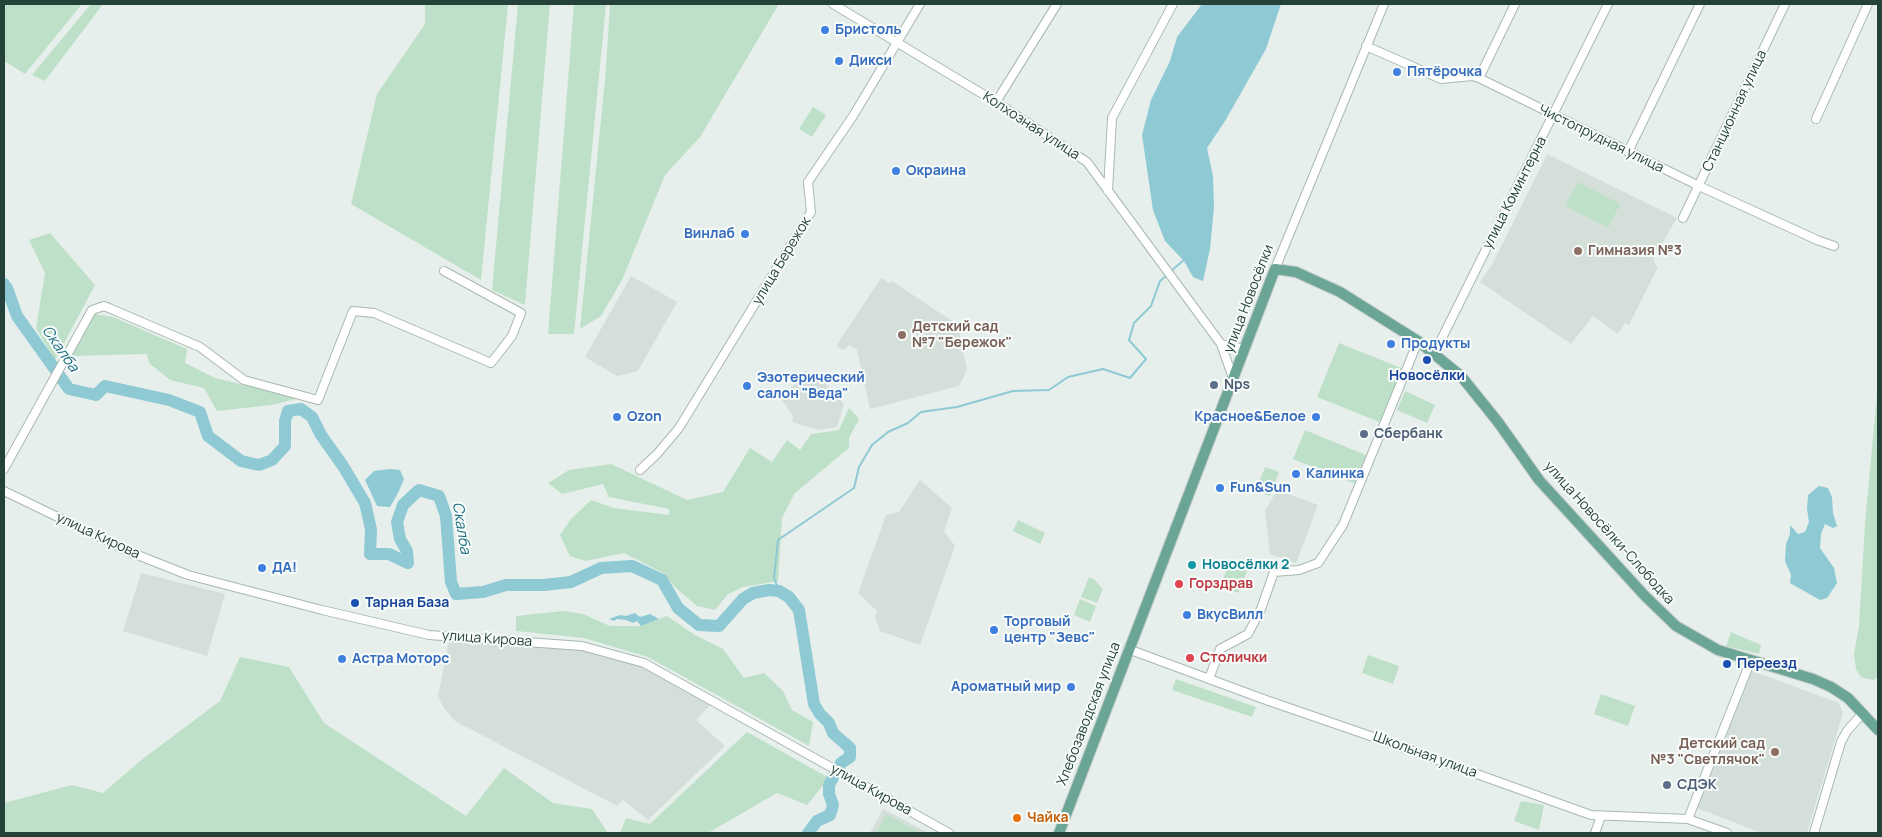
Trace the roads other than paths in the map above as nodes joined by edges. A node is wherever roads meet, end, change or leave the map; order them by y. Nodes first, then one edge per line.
1 (833, 4) edge
2 (920, 4) edge
3 (1057, 4) edge
4 (1173, 4) edge
5 (1384, 4) edge
6 (1515, 4) edge
7 (1608, 4) edge
8 (1700, 4) edge
9 (1785, 4) edge
10 (1868, 4) edge
11 (897, 42) junction
12 (1366, 46) junction
13 (1479, 78) junction
14 (996, 102) junction
15 (1553, 116) junction
16 (1816, 119) dead end
17 (1628, 152) junction
18 (1699, 186) junction
19 (1108, 191) junction
20 (1683, 218) dead end
21 (1834, 246) dead end
22 (1275, 269) junction
23 (444, 271) dead end
24 (1418, 341) junction
25 (1221, 344) junction
26 (1244, 349) junction
27 (1434, 354) junction
28 (1233, 378) junction
29 (4, 469) edge
30 (640, 470) dead end
31 (4, 491) edge
32 (1145, 606) joint
33 (1128, 649) junction
34 (1751, 660) junction
35 (1209, 679) junction
36 (1862, 714) junction
37 (1878, 730) edge
38 (1601, 816) junction
39 (1688, 819) junction
40 (950, 833) edge
41 (1059, 833) edge
42 (1595, 833) edge
43 (1727, 833) edge
44 (1814, 833) edge

1 - 11 street, Колхозная улица
2 - 11 street, улица Бережок
3 - 14 street
4 - 19 street
5 - 12 street, улица Новосёлки
6 - 13 street
7 - 15 street, улица Коминтерна
8 - 17 street
9 - 18 street, Станционная улица
10 - 16 street
11 - 14 street, Колхозная улица
11 - 30 street, улица Бережок
12 - 13 street, Чистопрудная улица
12 - 22 street, улица Новосёлки
13 - 15 street, Чистопрудная улица
14 - 19 street, Колхозная улица
15 - 17 street, Чистопрудная улица
15 - 27 street, улица Коминтерна
17 - 18 street, Чистопрудная улица
18 - 20 street, Станционная улица
18 - 21 street, Чистопрудная улица
19 - 25 street, Колхозная улица
22 - 24 main road, улица Новосёлки-Слободка
22 - 26 main road, улица Новосёлки
23 - 29 street
24 - 27 main road, улица Новосёлки-Слободка
24 - 35 street
25 - 26 street
25 - 28 street, Колхозная улица
26 - 28 main road, улица Новосёлки
27 - 34 main road, улица Новосёлки-Слободка
28 - 32 main road, улица Новосёлки
31 - 40 street, улица Кирова
32 - 33 main road, Хлебозаводская улица
33 - 35 street, Школьная улица
33 - 41 main road, Хлебозаводская улица
34 - 36 main road, улица Новосёлки-Слободка
34 - 39 street
35 - 38 street, Школьная улица
36 - 37 main road, улица Новосёлки-Слободка
36 - 44 street
38 - 39 street, Школьная улица
38 - 42 street
39 - 43 street, Школьная улица

